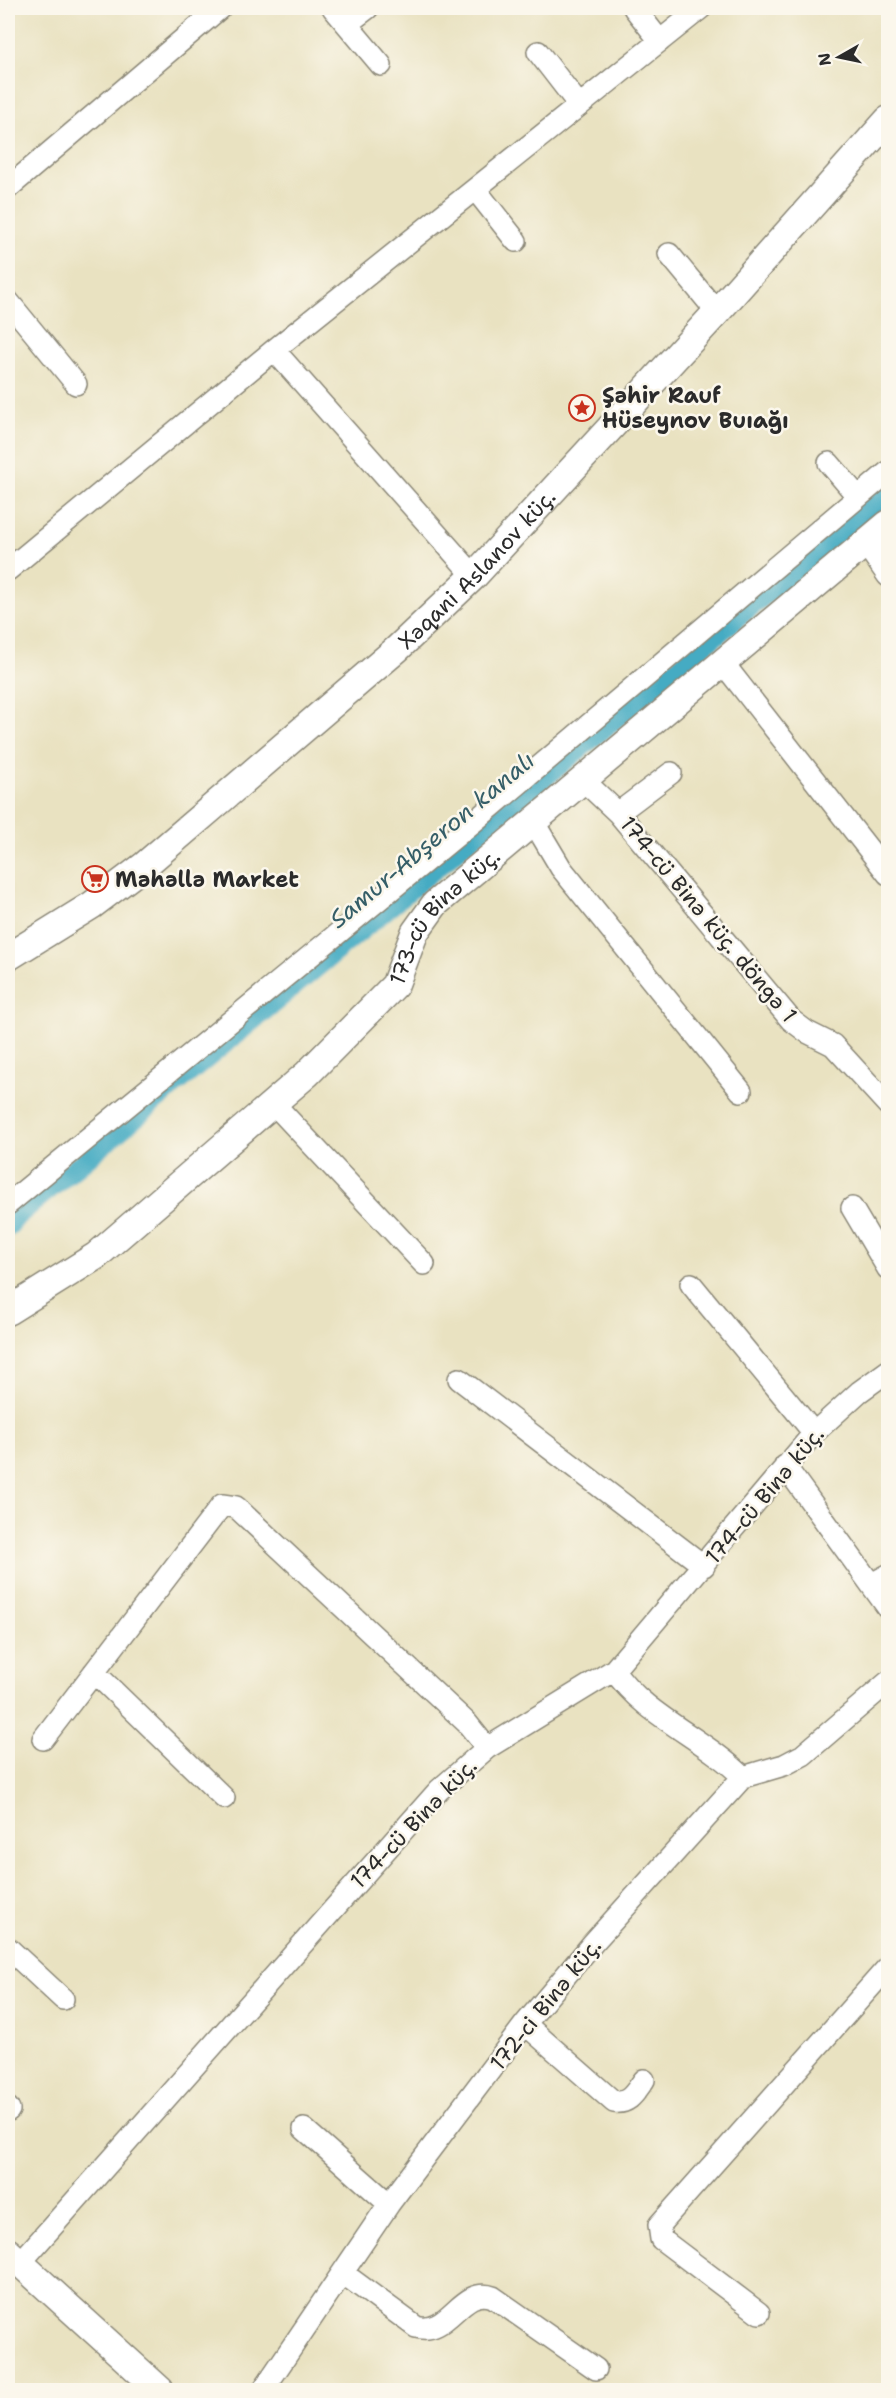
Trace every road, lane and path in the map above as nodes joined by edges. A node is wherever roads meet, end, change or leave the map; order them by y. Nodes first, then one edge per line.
1 (220, 8) edge
2 (333, 8) edge
3 (368, 8) edge
4 (634, 8) edge
5 (701, 8) edge
6 (347, 24) junction
7 (660, 40) junction
8 (538, 52) dead end
9 (381, 65) dead end
10 (579, 105) junction
11 (888, 120) edge
12 (8, 188) edge
13 (475, 189) junction
14 (516, 241) dead end
15 (669, 254) dead end
16 (8, 301) edge
17 (717, 312) junction
18 (274, 350) junction
19 (76, 384) dead end
20 (829, 463) dead end
21 (888, 472) edge
22 (858, 497) junction
23 (888, 524) edge
24 (865, 543) junction
25 (8, 570) edge
26 (474, 576) junction
27 (888, 576) edge
28 (723, 663) junction
29 (671, 773) dead end
30 (582, 780) junction
31 (618, 813) junction
32 (533, 821) junction
33 (888, 874) edge
34 (8, 957) edge
35 (741, 1091) dead end
36 (274, 1104) junction
37 (888, 1105) edge
38 (8, 1203) edge
39 (852, 1208) dead end
40 (424, 1264) dead end
41 (888, 1269) edge
42 (692, 1284) dead end
43 (8, 1311) edge
44 (888, 1371) edge
45 (459, 1379) dead end
46 (814, 1432) junction
47 (785, 1466) junction
48 (704, 1566) junction
49 (880, 1579) edge
50 (888, 1608) edge
51 (614, 1670) junction
52 (94, 1672) junction
53 (888, 1682) edge
54 (43, 1739) dead end
55 (486, 1748) junction
56 (743, 1777) junction
57 (224, 1798) dead end
58 (8, 1948) edge
59 (888, 1967) edge
60 (63, 1999) dead end
61 (525, 2024) junction
62 (644, 2080) dead end
63 (304, 2129) dead end
64 (389, 2204) junction
65 (14, 2258) edge
66 (344, 2274) junction
67 (759, 2313) dead end
68 (596, 2369) dead end
69 (160, 2391) edge
70 (263, 2391) edge

1 - 12 street
2 - 6 street
3 - 6 street
4 - 7 street
5 - 7 street
6 - 9 street
7 - 10 street
8 - 10 street
10 - 13 street
11 - 17 street, Xəqani Aslanov küç.
13 - 14 street
13 - 18 street
15 - 17 street
16 - 19 street
17 - 26 street, Xəqani Aslanov küç.
18 - 25 street
18 - 26 street
20 - 22 street
21 - 22 street
22 - 38 street
23 - 24 street, 173-cü Binə küç.
24 - 27 street
24 - 28 street, 173-cü Binə küç.
26 - 34 street, Xəqani Aslanov küç.
28 - 30 street, 173-cü Binə küç.
28 - 33 street
29 - 31 street
30 - 31 street, 174-cü Binə küç. döngə 1
30 - 32 street, 173-cü Binə küç.
31 - 37 street, 174-cü Binə küç. döngə 1
32 - 35 street
32 - 36 street, 173-cü Binə küç.
36 - 40 street
36 - 43 street, 173-cü Binə küç.
39 - 41 street
42 - 46 street
44 - 46 street, 174-cü Binə küç.
45 - 48 street
46 - 47 street, 174-cü Binə küç.
47 - 48 street, 174-cü Binə küç.
47 - 49 street
48 - 51 street, 174-cü Binə küç.
49 - 50 street
51 - 55 street, 174-cü Binə küç.
51 - 56 street
52 - 54 street
52 - 55 street
52 - 57 street
53 - 56 street
55 - 65 street, 174-cü Binə küç.
56 - 61 street, 172-ci Binə küç.
58 - 60 street
59 - 67 street
61 - 62 street
61 - 64 street, 172-ci Binə küç.
63 - 64 street
64 - 66 street, 172-ci Binə küç.
65 - 69 street
66 - 68 street
66 - 70 street, 172-ci Binə küç.

